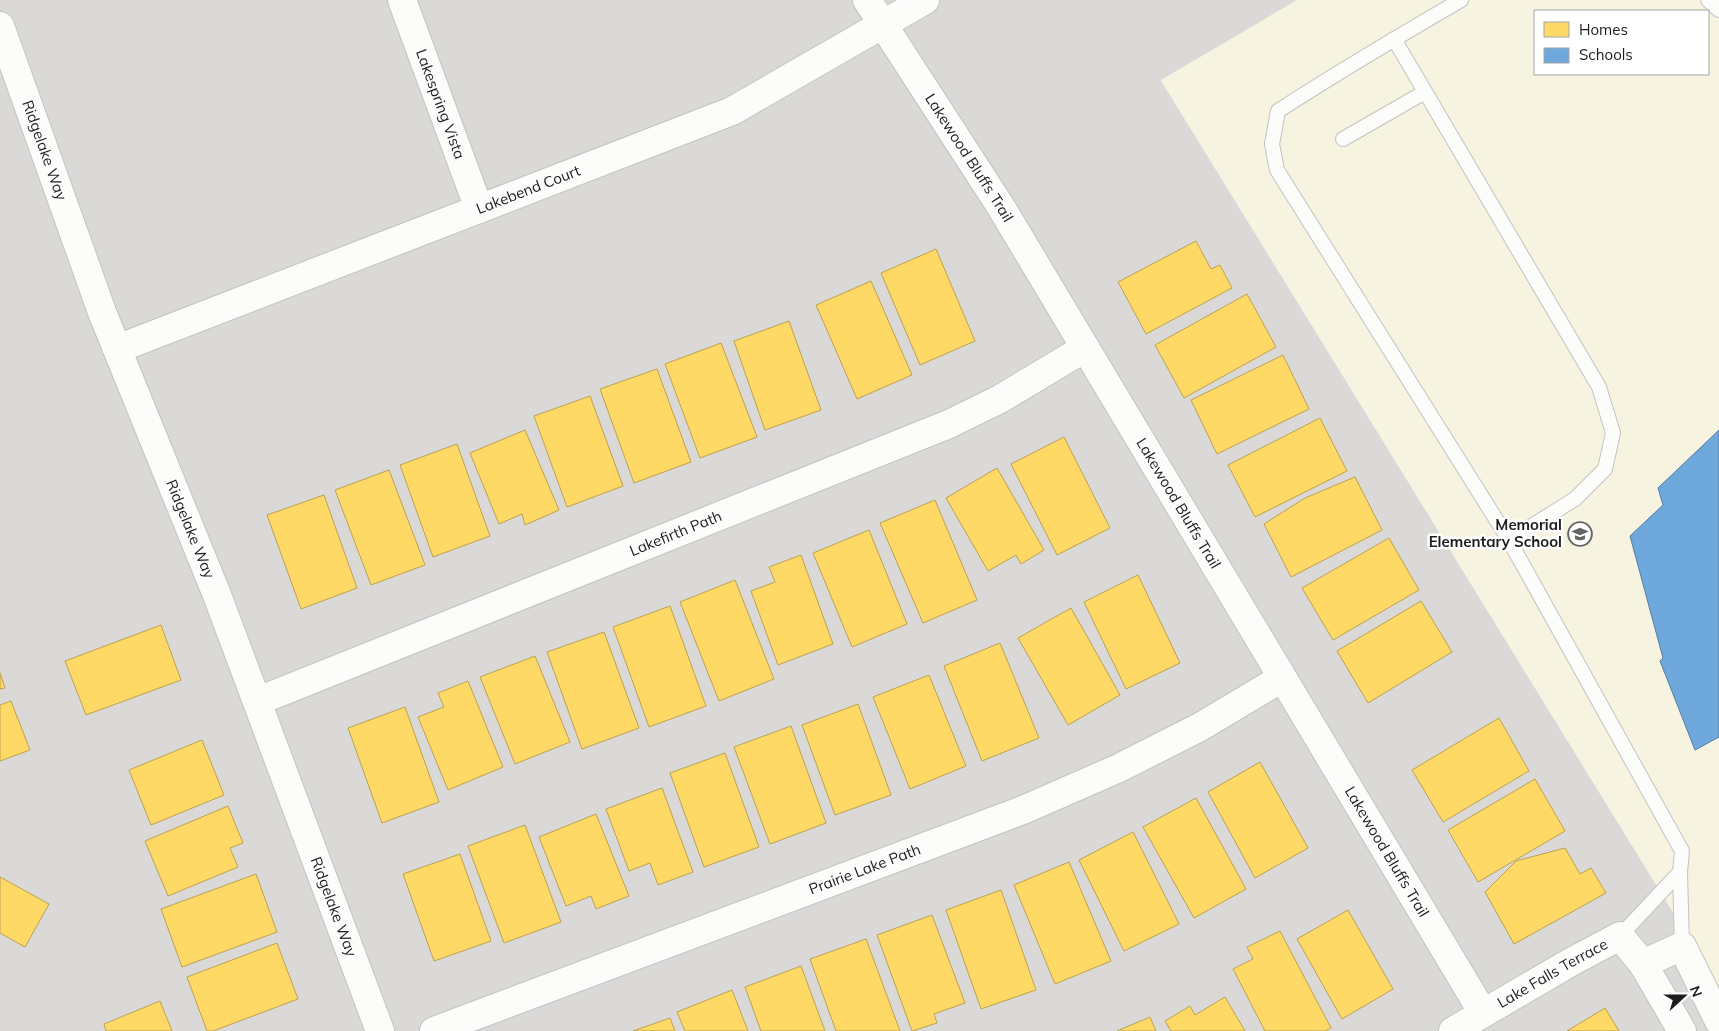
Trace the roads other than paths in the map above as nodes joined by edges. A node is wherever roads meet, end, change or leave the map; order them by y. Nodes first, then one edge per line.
1 (402, 0) edge
2 (866, 0) edge
3 (925, 0) edge
4 (1461, 0) edge
5 (1708, 0) edge
6 (1719, 10) edge
7 (0, 26) edge
8 (882, 26) junction
9 (1394, 39) junction
10 (1425, 92) junction
11 (1343, 139) dead end
12 (479, 209) junction
13 (1085, 348) junction
14 (117, 349) junction
15 (1509, 540) junction
16 (1282, 678) junction
17 (258, 701) junction
18 (1680, 872) junction
19 (1620, 936) junction
20 (1682, 946) junction
21 (1643, 964) junction
22 (1484, 1013) junction
23 (1719, 1022) edge
24 (380, 1031) edge
25 (434, 1031) edge
26 (1453, 1031) edge
27 (1682, 1031) edge

1 - 12 street, Lakespring Vista
2 - 8 street, Lakewood Bluffs Trail
3 - 8 street, Lakebend Court
4 - 9 lane
5 - 6 lane
7 - 14 street, Ridgelake Way
8 - 12 street, Lakebend Court
8 - 13 street, Lakewood Bluffs Trail
9 - 10 lane
9 - 15 lane
10 - 11 lane
10 - 15 lane
12 - 14 street, Lakebend Court
13 - 16 street, Lakewood Bluffs Trail
13 - 17 street, Lakefirth Path
14 - 17 street, Ridgelake Way
15 - 18 lane
16 - 22 street, Lakewood Bluffs Trail
16 - 25 street, Prairie Lake Path
17 - 24 street, Ridgelake Way
18 - 19 lane
18 - 20 lane
19 - 21 street, Lake Falls Terrace
19 - 22 street, Lake Falls Terrace
20 - 21 street
20 - 23 street
21 - 27 street, Lake Falls Terrace
22 - 26 street, Lake Falls Terrace

